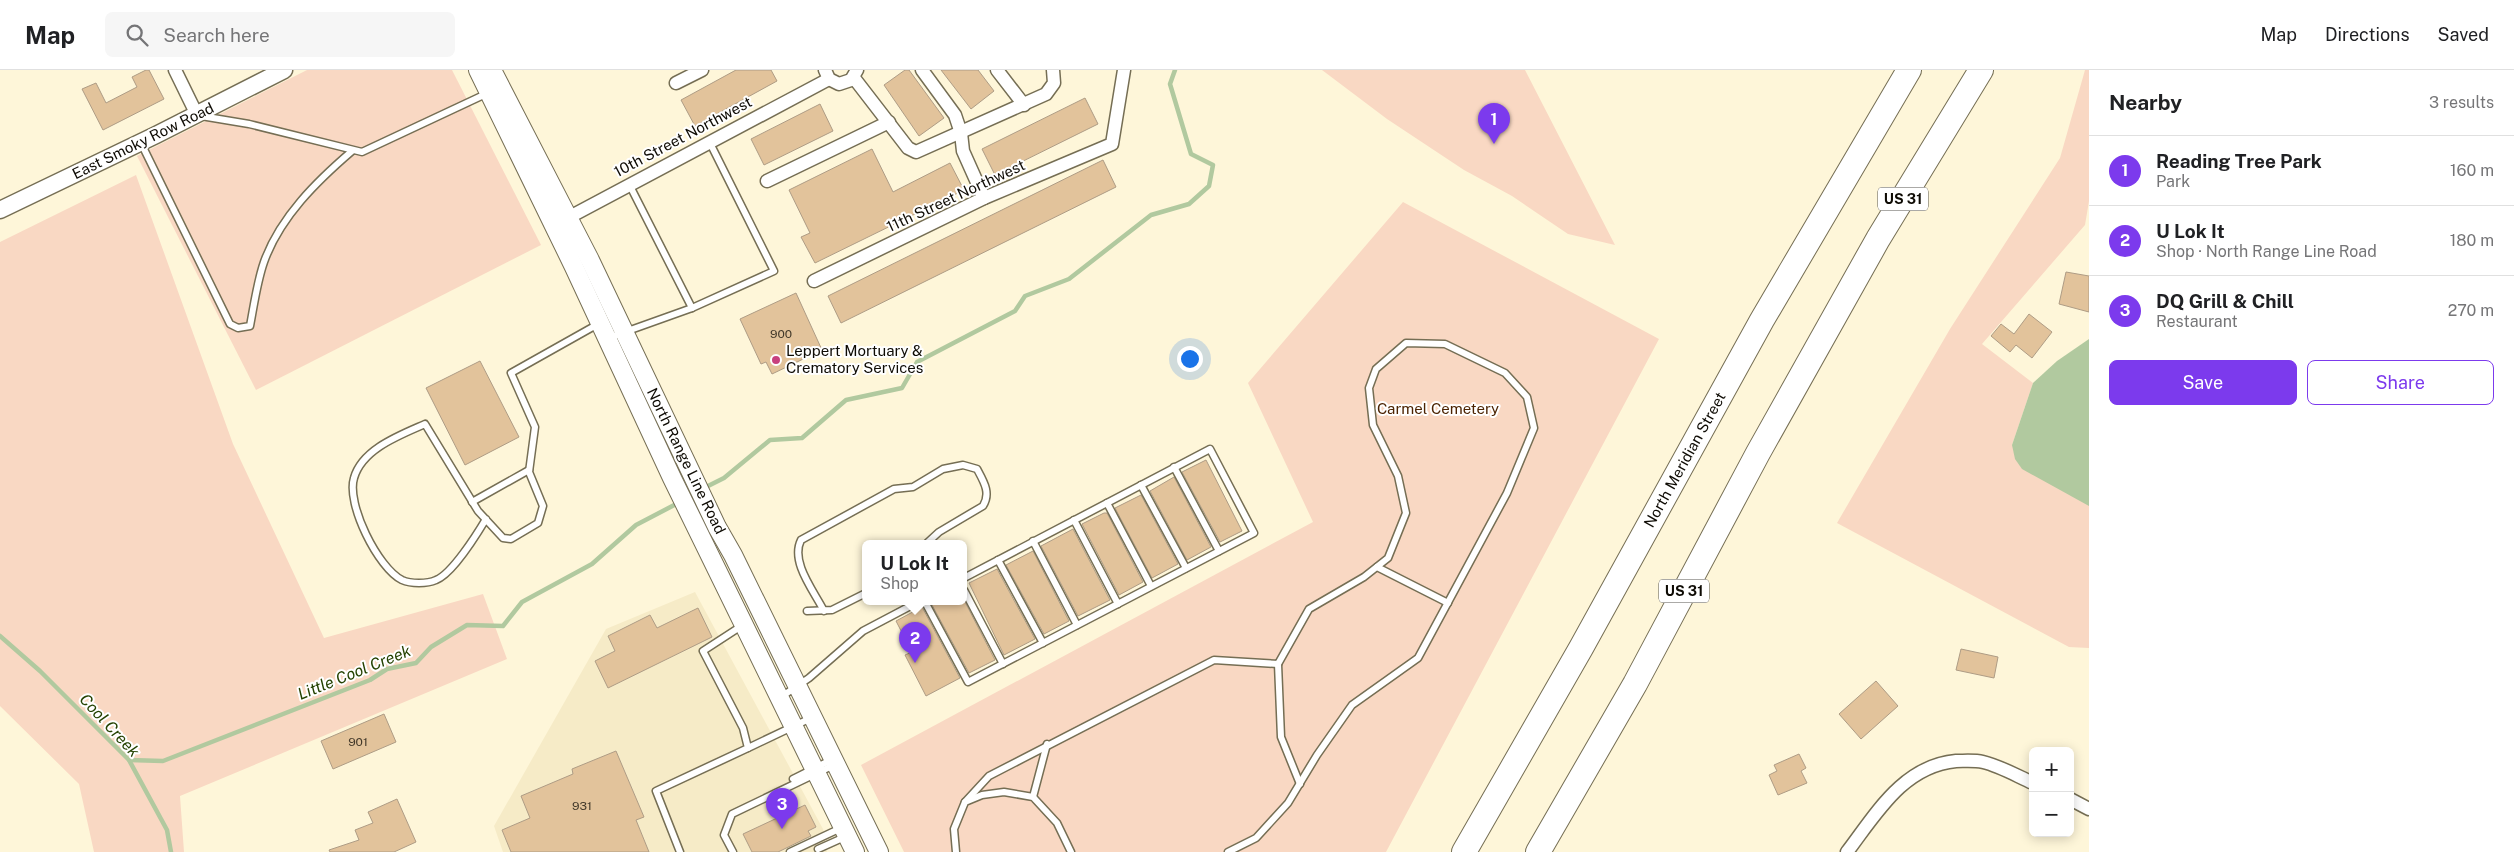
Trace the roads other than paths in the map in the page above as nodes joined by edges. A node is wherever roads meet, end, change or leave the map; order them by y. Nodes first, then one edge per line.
1 (174, 70) edge
2 (284, 70) edge
3 (478, 70) edge
4 (492, 70) edge
5 (702, 70) edge
6 (922, 70) edge
7 (997, 70) edge
8 (1124, 70) edge
9 (1909, 70) edge
10 (1981, 70) edge
11 (827, 74) edge
12 (855, 74) edge
13 (1053, 76) edge
14 (676, 83) dead end
15 (488, 93) junction
16 (1024, 105) junction
17 (197, 115) junction
18 (889, 122) junction
19 (961, 133) junction
20 (709, 141) junction
21 (141, 143) junction
22 (352, 151) junction
23 (767, 181) dead end
24 (629, 184) junction
25 (984, 198) junction
26 (0, 210) edge
27 (561, 221) junction
28 (814, 281) dead end
29 (692, 308) junction
30 (620, 322) junction
31 (603, 331) junction
32 (1174, 468) junction
33 (529, 470) junction
34 (1141, 485) junction
35 (472, 502) junction
36 (1107, 502) junction
37 (486, 519) junction
38 (1074, 520) junction
39 (930, 540) edge
40 (1033, 541) junction
41 (1219, 551) junction
42 (998, 560) junction
43 (1377, 566) junction
44 (1186, 568) junction
45 (967, 576) edge
46 (1151, 586) junction
47 (862, 595) edge
48 (967, 596) edge
49 (1448, 603) junction
50 (1118, 604) junction
51 (912, 605) edge
52 (928, 605) edge
53 (824, 611) junction
54 (807, 612) dead end
55 (744, 624) junction
56 (1077, 625) junction
57 (1043, 643) junction
58 (1002, 664) junction
59 (1278, 664) junction
60 (798, 687) junction
61 (780, 698) junction
62 (812, 718) junction
63 (794, 726) junction
64 (1048, 744) junction
65 (748, 748) junction
66 (834, 762) junction
67 (815, 771) junction
68 (792, 779) dead end
69 (2029, 781) edge
70 (1300, 784) junction
71 (1034, 797) junction
72 (2074, 801) edge
73 (965, 802) junction
74 (2089, 809) edge
75 (845, 831) junction
76 (818, 849) dead end
77 (680, 852) edge
78 (733, 852) edge
79 (790, 852) edge
80 (855, 852) edge
81 (879, 852) edge
82 (956, 852) edge
83 (1071, 852) edge
84 (1228, 852) edge
85 (1464, 852) edge
86 (1538, 852) edge
87 (1847, 852) edge

1 - 17 street
2 - 17 street, East Smoky Row Road
3 - 15 main road, North Range Line Road
4 - 27 main road, North Range Line Road
5 - 14 street
6 - 19 street
7 - 16 street
8 - 25 street, 11th Street Northwest
9 - 85 highway, North Meridian Street
10 - 86 highway, US 31
11 - 12 street
11 - 20 street, 10th Street Northwest
12 - 18 street
13 - 16 street
15 - 22 lane
15 - 27 main road, North Range Line Road
16 - 19 street
17 - 21 street, East Smoky Row Road
17 - 22 lane
18 - 19 street
18 - 23 street
19 - 25 street
20 - 24 street, 10th Street Northwest
20 - 29 lane
21 - 22 lane
21 - 26 street, East Smoky Row Road
24 - 27 street, 10th Street Northwest
24 - 29 lane
25 - 28 street, 11th Street Northwest
27 - 30 main road, North Range Line Road
27 - 31 main road, North Range Line Road
29 - 30 lane
30 - 31 lane
30 - 31 lane
30 - 60 main road, North Range Line Road
31 - 33 lane
31 - 55 main road, North Range Line Road
32 - 34 lane
32 - 41 lane
32 - 41 lane
33 - 35 lane
33 - 37 lane
34 - 36 lane
34 - 44 lane
35 - 37 lane
35 - 37 lane
36 - 38 lane
36 - 46 lane
38 - 40 lane
38 - 50 lane
39 - 53 lane
40 - 42 lane
40 - 56 lane
41 - 44 lane
42 - 45 lane
42 - 57 lane
43 - 49 lane
43 - 49 lane
43 - 59 lane
44 - 46 lane
46 - 50 lane
47 - 53 lane
48 - 58 lane
49 - 70 lane
50 - 56 lane
51 - 60 lane
52 - 58 lane
53 - 54 lane
55 - 61 main road, North Range Line Road
55 - 65 lane
56 - 57 lane
57 - 58 lane
59 - 64 lane
59 - 70 lane
60 - 61 lane
60 - 62 main road, North Range Line Road
61 - 63 main road, North Range Line Road
62 - 63 lane
62 - 66 main road, North Range Line Road
63 - 65 lane
63 - 67 main road, North Range Line Road
64 - 71 lane
64 - 73 lane
65 - 77 lane
66 - 67 lane
66 - 81 main road, North Range Line Road
67 - 68 lane
67 - 75 main road, North Range Line Road
67 - 78 lane
69 - 87 street
70 - 84 lane
71 - 73 lane
71 - 83 lane
72 - 74 street
73 - 82 lane
75 - 76 lane
75 - 79 lane
75 - 80 main road, North Range Line Road

